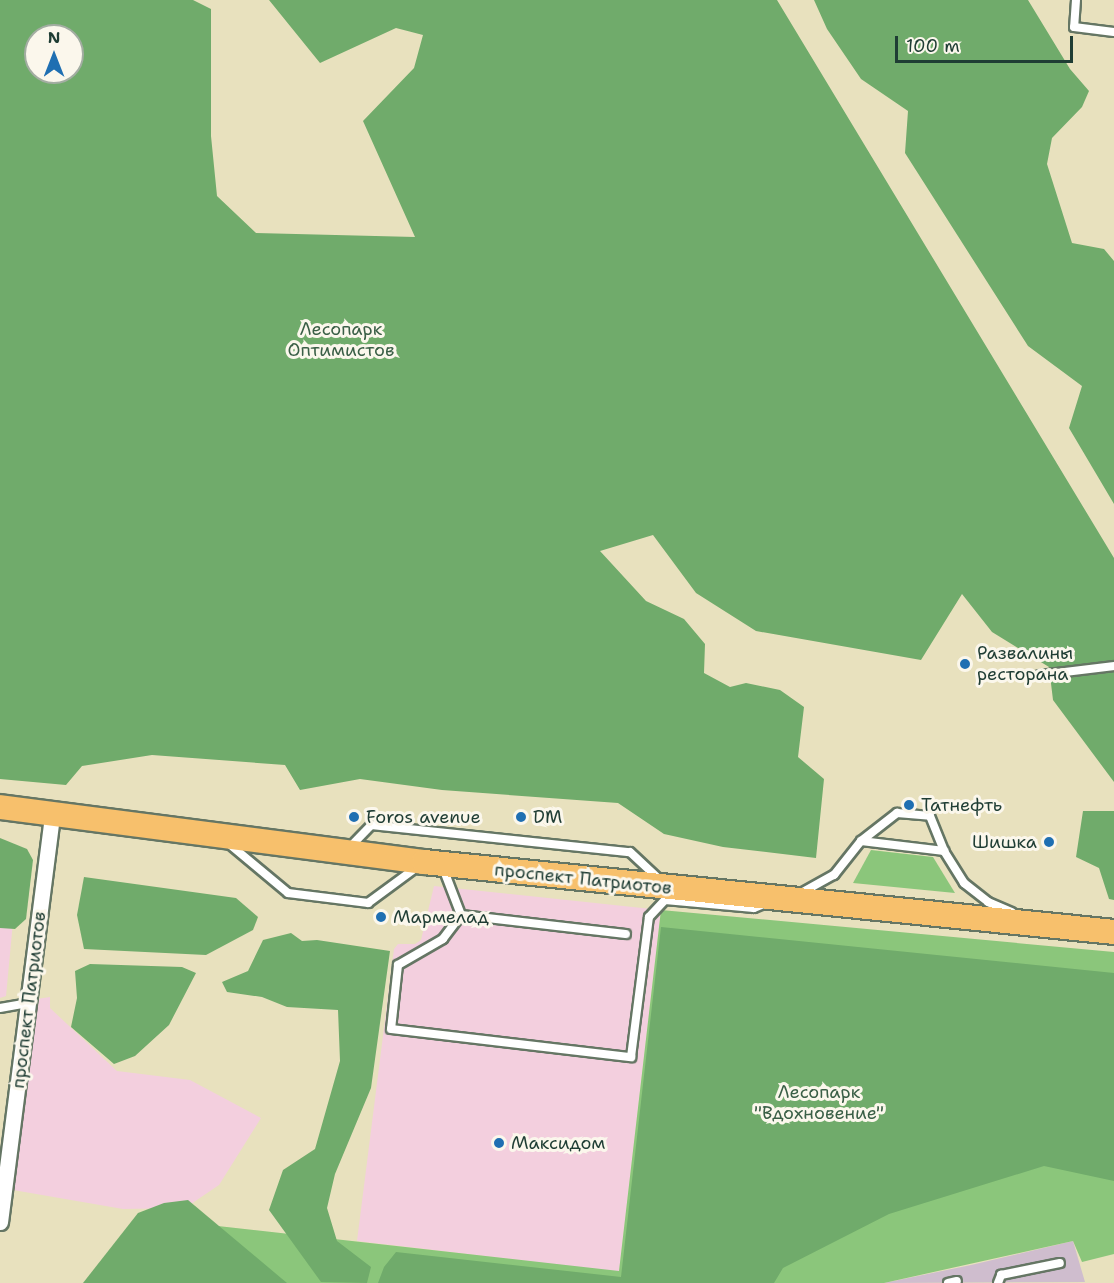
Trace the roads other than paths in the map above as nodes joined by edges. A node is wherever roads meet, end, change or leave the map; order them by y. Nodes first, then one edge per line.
1 (1076, 0) edge
2 (1114, 32) edge
3 (1114, 666) edge
4 (1040, 675) dead end
5 (0, 807) edge
6 (52, 814) junction
7 (220, 837) junction
8 (861, 841) junction
9 (944, 851) junction
10 (345, 853) junction
11 (433, 863) junction
12 (669, 888) junction
13 (784, 898) junction
14 (461, 915) junction
15 (1043, 925) junction
16 (1114, 932) edge
17 (627, 934) dead end
18 (28, 1003) junction
19 (0, 1008) edge
20 (0, 1217) edge
21 (0, 1222) edge
22 (1060, 1263) dead end
23 (957, 1281) dead end
24 (948, 1283) edge
25 (998, 1283) edge

1 - 2 lane
3 - 4 lane
5 - 6 highway, проспект Патриотов
6 - 7 highway, проспект Патриотов
6 - 18 street, проспект Патриотов
7 - 10 highway, проспект Патриотов
7 - 11 lane
8 - 9 lane
8 - 9 lane
8 - 13 lane
9 - 15 lane
10 - 11 highway, проспект Патриотов
10 - 12 lane
11 - 12 highway, проспект Патриотов
11 - 14 lane
12 - 13 highway, проспект Патриотов
13 - 14 lane
13 - 15 highway, проспект Патриотов
14 - 17 lane
15 - 16 highway, проспект Патриотов
18 - 19 lane
18 - 20 street, проспект Патриотов
20 - 21 street, проспект Патриотов
22 - 25 lane
23 - 24 lane

